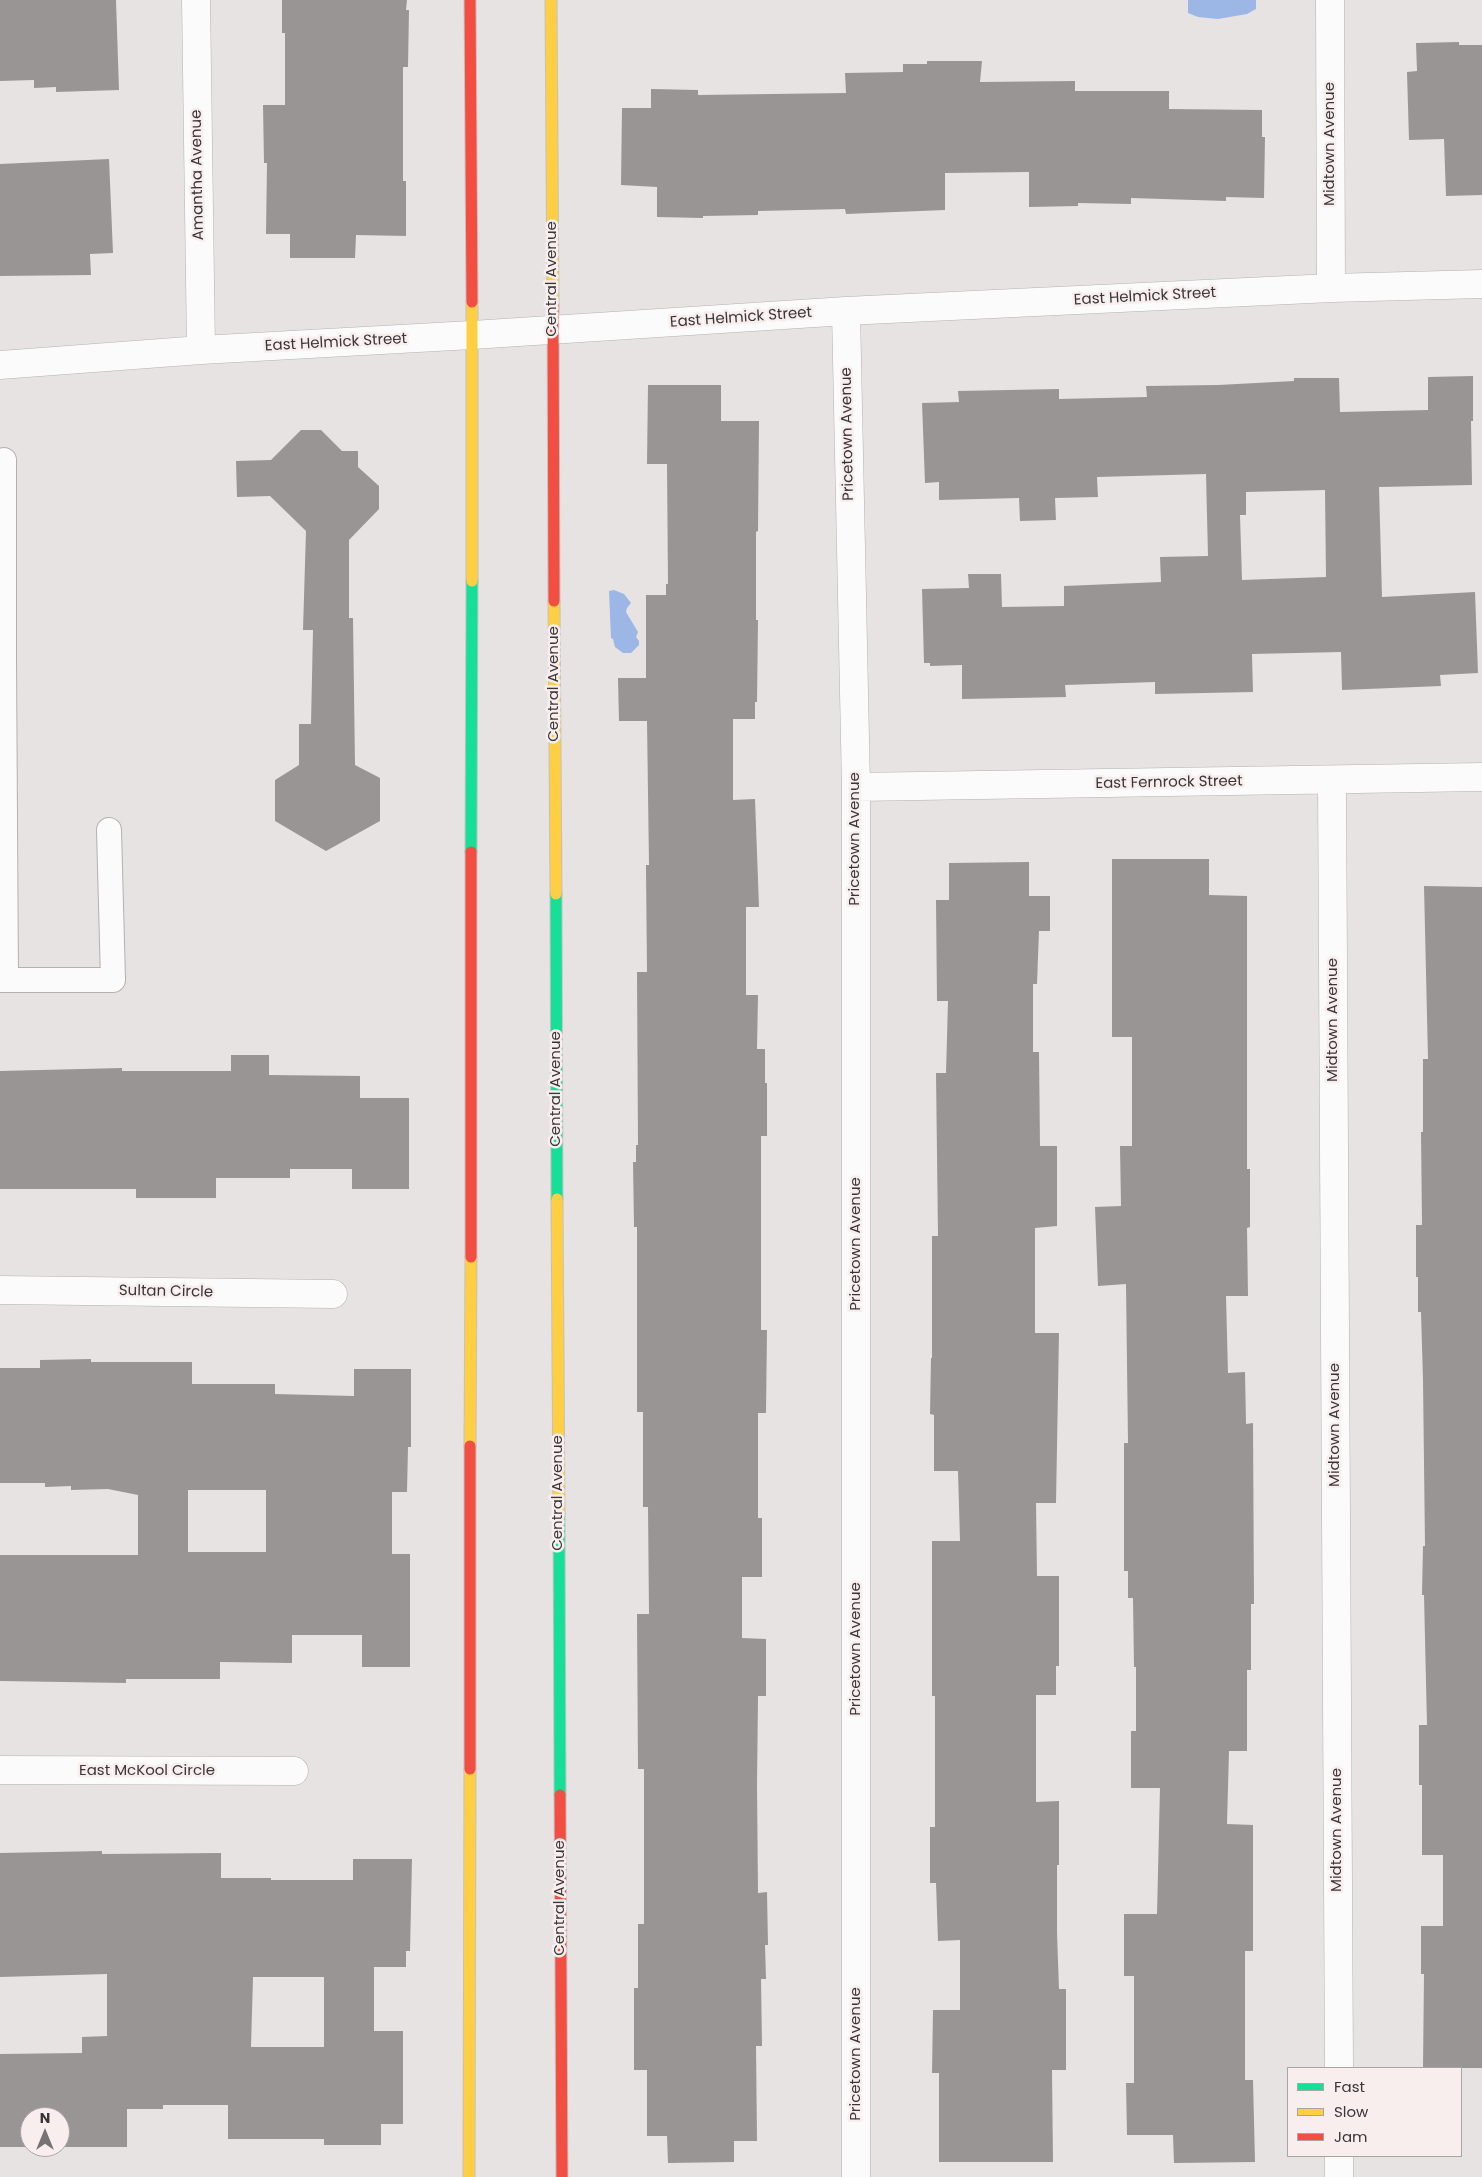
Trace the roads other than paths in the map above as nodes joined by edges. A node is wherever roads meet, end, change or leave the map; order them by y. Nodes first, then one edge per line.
1 (196, 0) edge
2 (470, 0) edge
3 (551, 0) edge
4 (1330, 0) edge
5 (1482, 284) edge
6 (1330, 288) junction
7 (846, 311) junction
8 (552, 330) junction
9 (472, 336) junction
10 (201, 350) junction
11 (0, 365) edge
12 (4, 460) dead end
13 (2, 660) edge
14 (1482, 778) edge
15 (1332, 781) junction
16 (856, 787) junction
17 (108, 830) dead end
18 (3, 980) edge
19 (0, 1290) edge
20 (333, 1294) dead end
21 (0, 1770) edge
22 (294, 1771) dead end
23 (1339, 2067) edge
24 (1339, 2157) edge
25 (468, 2177) edge
26 (562, 2177) edge
27 (856, 2177) edge
28 (1339, 2177) edge

1 - 10 street, Amantha Avenue
2 - 9 main road
3 - 8 main road, Central Avenue
4 - 6 street, Midtown Avenue
5 - 6 street, East Helmick Street
6 - 7 street, East Helmick Street
7 - 8 street, East Helmick Street
7 - 16 street, Pricetown Avenue
8 - 9 street, East Helmick Street
8 - 26 main road, Central Avenue
9 - 10 street, East Helmick Street
9 - 25 main road
10 - 11 street, East Helmick Street
12 - 13 lane
13 - 18 lane
14 - 15 street, East Fernrock Street
15 - 16 street, East Fernrock Street
15 - 23 street, Midtown Avenue
16 - 27 street, Pricetown Avenue
17 - 18 lane
19 - 20 street, Sultan Circle
21 - 22 street, East McKool Circle
24 - 28 street

